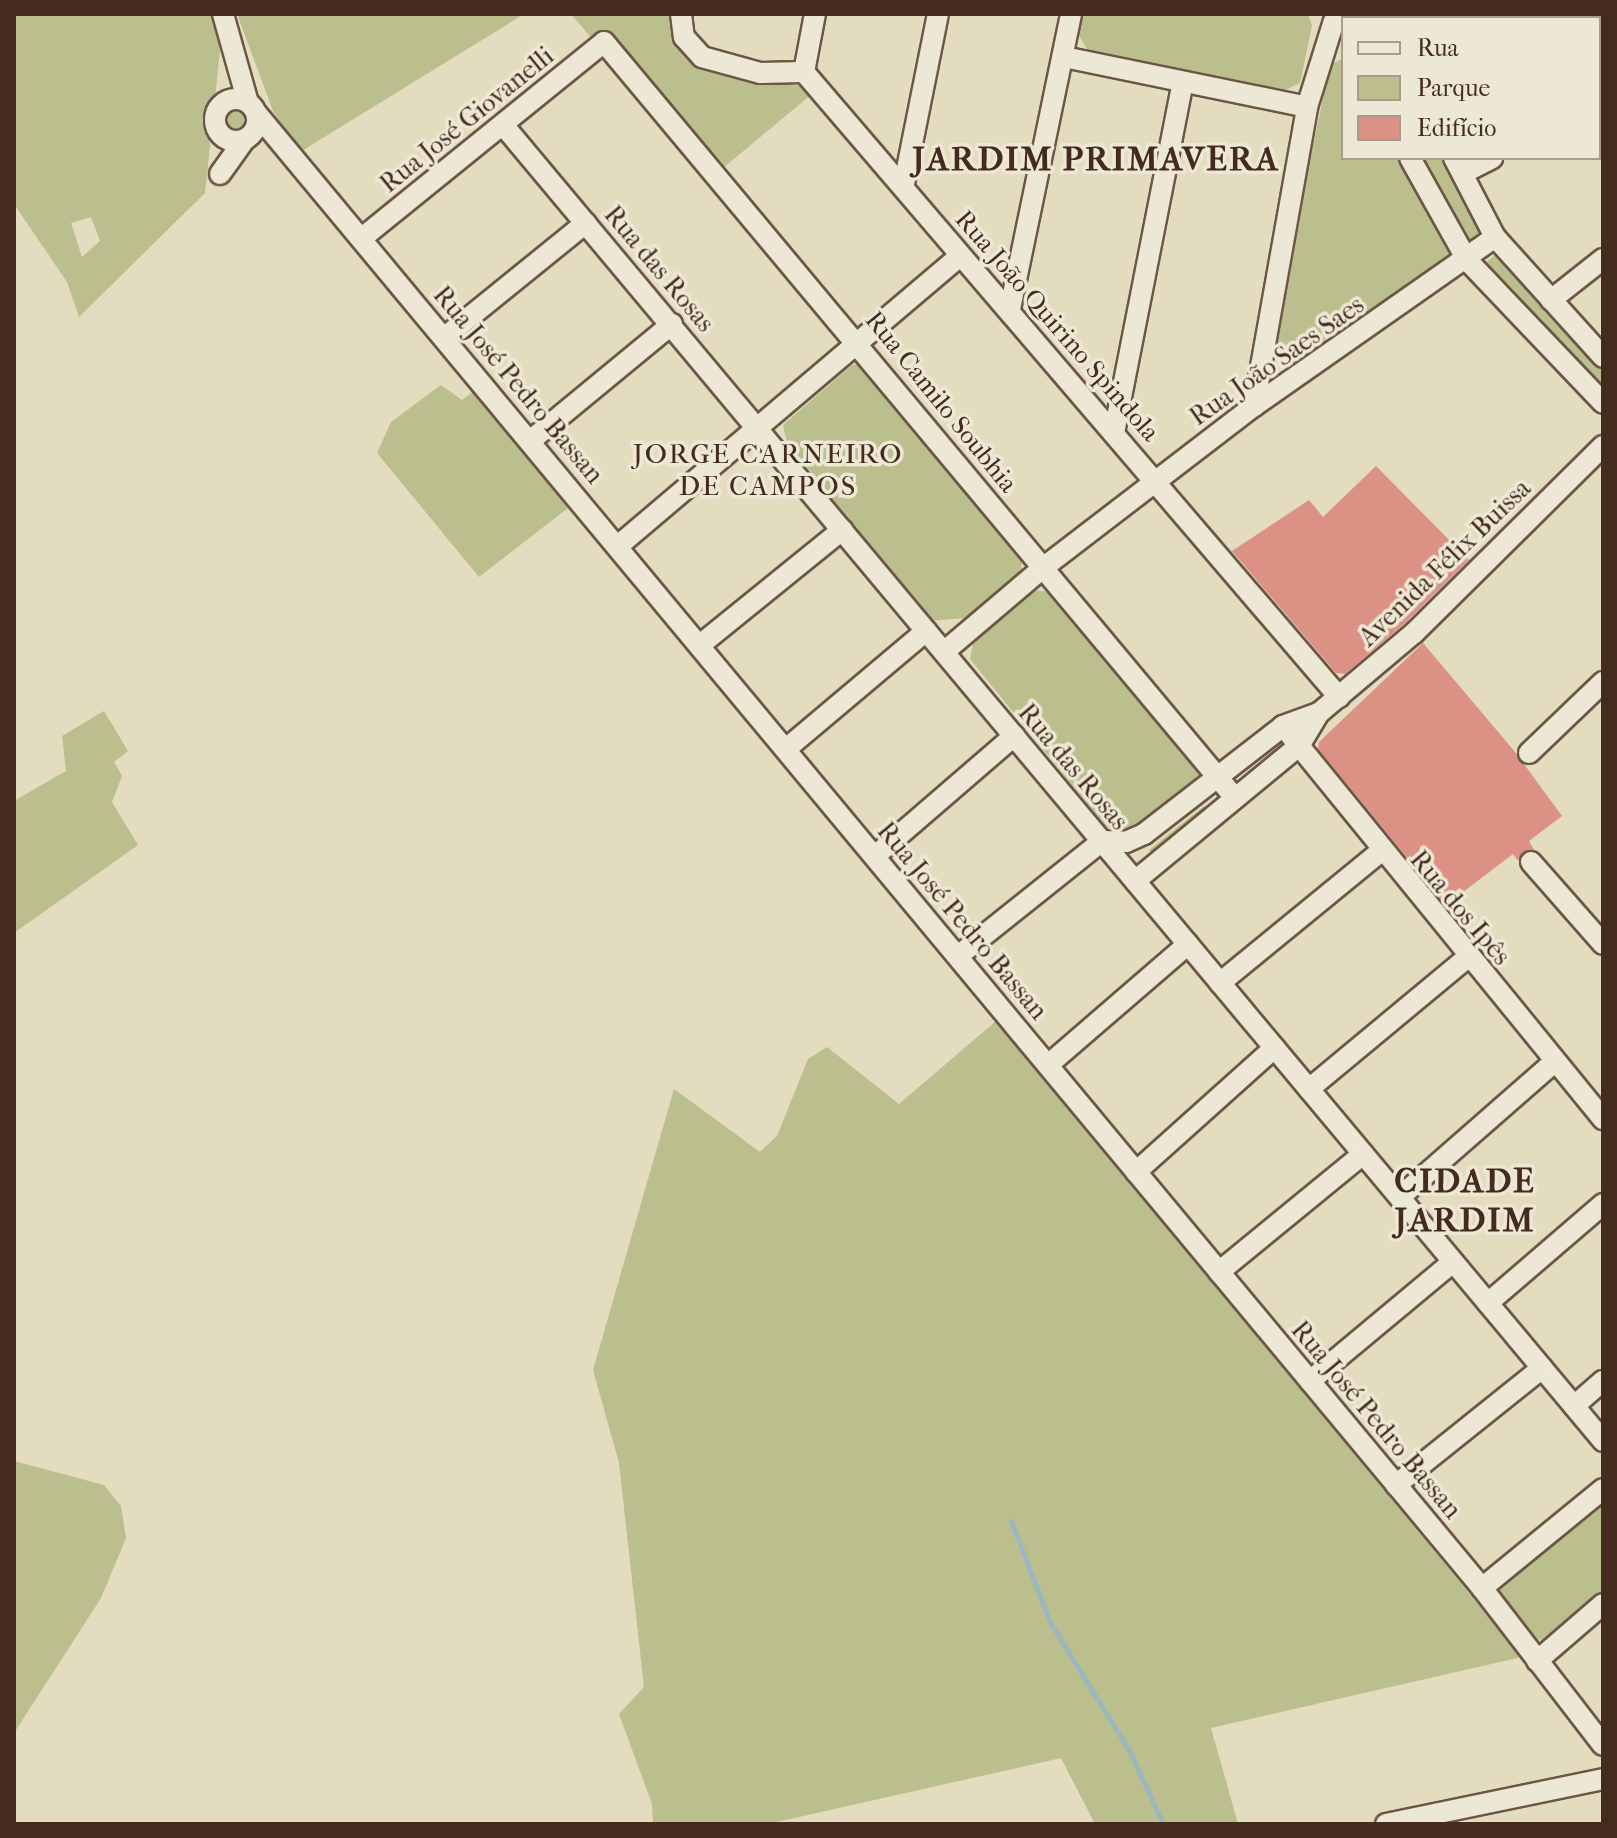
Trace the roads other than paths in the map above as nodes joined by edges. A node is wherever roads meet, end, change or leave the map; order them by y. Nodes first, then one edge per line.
1 (223, 14) edge
2 (681, 14) edge
3 (815, 14) edge
4 (938, 14) edge
5 (1071, 14) edge
6 (1336, 24) edge
7 (604, 42) joint
8 (1064, 57) junction
9 (804, 72) junction
10 (1183, 82) junction
11 (1307, 107) junction
12 (251, 120) junction
13 (504, 126) junction
14 (219, 132) junction
15 (1411, 160) edge
16 (1482, 160) edge
17 (1458, 165) edge
18 (904, 184) junction
19 (586, 223) junction
20 (1495, 237) junction
21 (362, 238) junction
22 (959, 257) junction
23 (1603, 259) edge
24 (1467, 260) junction
25 (1551, 300) junction
26 (1010, 309) junction
27 (672, 324) junction
28 (445, 337) junction
29 (860, 343) junction
30 (1603, 357) edge
31 (1603, 403) edge
32 (1254, 406) junction
33 (756, 427) junction
34 (1114, 433) junction
35 (530, 441) junction
36 (1603, 446) edge
37 (1156, 480) junction
38 (842, 530) junction
39 (618, 546) junction
40 (1044, 567) junction
41 (926, 631) junction
42 (700, 645) junction
43 (944, 652) junction
44 (1603, 682) edge
45 (1339, 697) junction
46 (1319, 713) junction
47 (1283, 726) junction
48 (1014, 736) junction
49 (1299, 746) junction
50 (786, 749) junction
51 (1529, 753) dead end
52 (1217, 776) junction
53 (1235, 798) junction
54 (1102, 841) junction
55 (1380, 852) junction
56 (875, 856) junction
57 (1531, 862) dead end
58 (1135, 881) junction
59 (1188, 944) junction
60 (1603, 944) edge
61 (958, 956) junction
62 (1467, 958) junction
63 (1220, 983) junction
64 (1274, 1048) junction
65 (1554, 1062) junction
66 (1048, 1065) junction
67 (1309, 1089) junction
68 (1603, 1119) edge
69 (1363, 1154) junction
70 (1136, 1172) junction
71 (1400, 1197) junction
72 (1603, 1204) edge
73 (1453, 1262) junction
74 (1219, 1272) junction
75 (1488, 1303) junction
76 (1542, 1368) junction
77 (1310, 1381) junction
78 (1603, 1381) edge
79 (1574, 1406) junction
80 (1603, 1441) edge
81 (1396, 1485) junction
82 (1603, 1489) edge
83 (1482, 1588) junction
84 (1603, 1604) edge
85 (1537, 1661) junction
86 (1603, 1745) edge
87 (1603, 1779) edge
88 (1386, 1824) edge

1 - 12 street
2 - 9 street
3 - 9 street
4 - 18 street
5 - 8 street
6 - 11 street
7 - 13 street, Rua José Giovanelli
7 - 29 street, Rua Camilo Soubhia
8 - 10 street
8 - 26 street
9 - 18 street, Rua João Quirino Spindola
10 - 11 street
10 - 34 street
11 - 32 street
12 - 14 street
12 - 14 street
12 - 14 street
12 - 21 street, Rua José Pedro Bassan
13 - 19 street, Rua das Rosas
13 - 21 street, Rua José Giovanelli
15 - 24 street
16 - 17 street
17 - 20 street
18 - 22 street, Rua João Quirino Spindola
19 - 27 street, Rua das Rosas
19 - 28 street
20 - 24 street, Rua João Saes Saes
20 - 25 street
21 - 28 street, Rua José Pedro Bassan
22 - 26 street, Rua João Quirino Spindola
22 - 29 street
23 - 25 street
24 - 31 street
24 - 32 street, Rua João Saes Saes
25 - 30 street
26 - 34 street, Rua João Quirino Spindola
27 - 33 street, Rua das Rosas
27 - 35 street
28 - 35 street, Rua José Pedro Bassan
29 - 33 street
29 - 40 street, Rua Camilo Soubhia
32 - 37 street, Rua João Saes Saes
33 - 38 street, Rua das Rosas
33 - 39 street
34 - 37 street, Rua João Quirino Spindola
35 - 39 street, Rua José Pedro Bassan
36 - 45 street, Avenida Félix Buissa
37 - 40 street, Rua João Saes Saes
37 - 45 street, Rua João Quirino Spindola
38 - 41 street, Rua das Rosas
38 - 42 street
39 - 42 street, Rua José Pedro Bassan
40 - 43 street, Rua João Saes Saes
40 - 52 street, Rua Camilo Soubhia
41 - 43 street, Rua das Rosas
41 - 50 street
42 - 50 street, Rua José Pedro Bassan
43 - 48 street, Rua das Rosas
44 - 51 street
45 - 46 street, Avenida Félix Buissa
46 - 47 street, Avenida Félix Buissa
46 - 49 street, Avenida Félix Buissa
47 - 49 street, Rua dos Ipês
47 - 52 street, Avenida Félix Buissa
48 - 54 street, Rua das Rosas
48 - 56 street
49 - 53 street, Avenida Félix Buissa
49 - 55 street, Rua dos Ipês
50 - 56 street, Rua José Pedro Bassan
52 - 53 street, Rua Camilo Soubhia
52 - 54 street, Avenida Félix Buissa
53 - 58 street, Avenida Félix Buissa
54 - 58 street, Rua das Rosas
54 - 61 street
55 - 62 street, Rua dos Ipês
55 - 63 street
56 - 61 street, Rua José Pedro Bassan
57 - 60 street
58 - 59 street, Rua das Rosas
59 - 63 street, Rua das Rosas
59 - 66 street
61 - 66 street, Rua José Pedro Bassan
62 - 65 street, Rua dos Ipês
62 - 67 street
63 - 64 street, Rua das Rosas
64 - 67 street, Rua das Rosas
64 - 70 street
65 - 68 street, Rua dos Ipês
65 - 71 street
66 - 70 street, Rua José Pedro Bassan
67 - 69 street, Rua das Rosas
69 - 71 street, Rua das Rosas
69 - 74 street
70 - 74 street, Rua José Pedro Bassan
71 - 73 street, Rua das Rosas
72 - 75 street
73 - 75 street, Rua das Rosas
73 - 77 street
74 - 77 street, Rua José Pedro Bassan
75 - 76 street, Rua das Rosas
76 - 79 street, Rua das Rosas
76 - 81 street
77 - 81 street, Rua José Pedro Bassan
78 - 79 street
79 - 80 street, Rua das Rosas
81 - 83 street, Rua José Pedro Bassan
82 - 83 street
83 - 85 street, Rua José Pedro Bassan
84 - 85 street
85 - 86 street, Rua José Pedro Bassan
87 - 88 street

